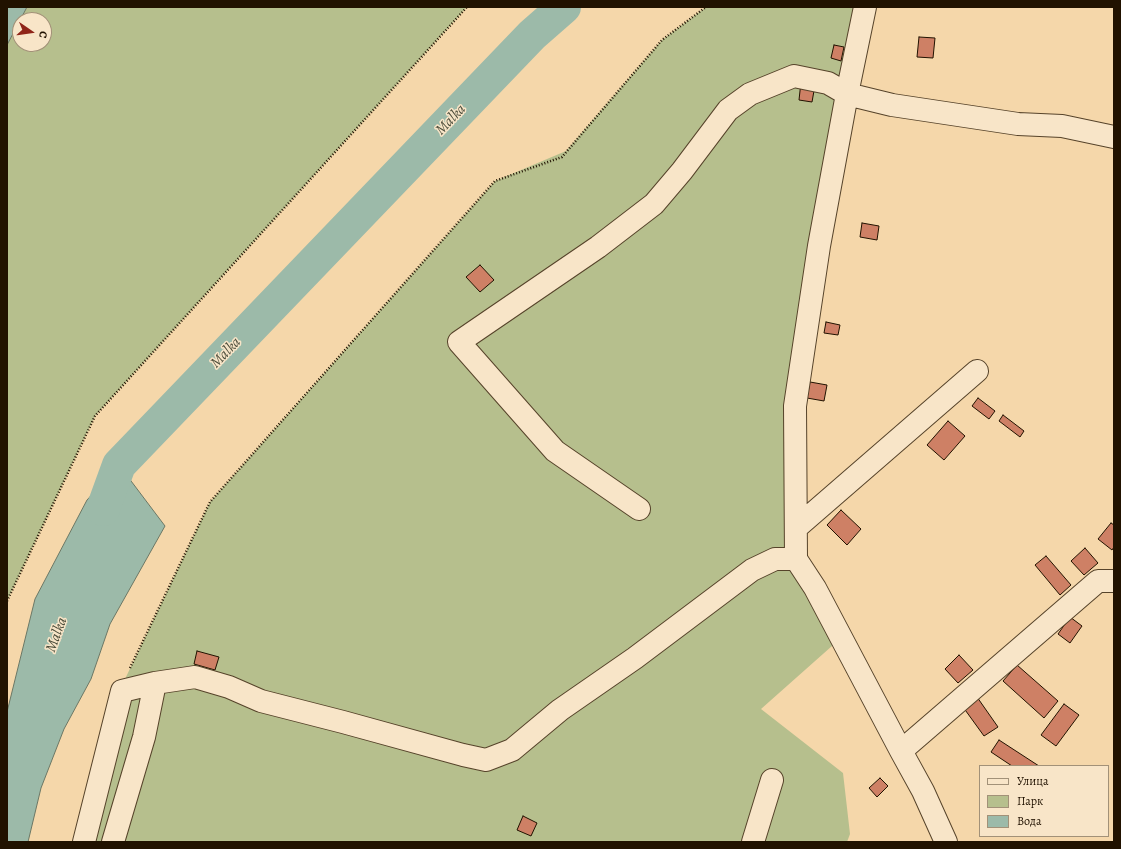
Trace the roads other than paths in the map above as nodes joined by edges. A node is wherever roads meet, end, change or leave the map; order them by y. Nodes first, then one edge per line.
1 (865, 7) edge
2 (847, 94) junction
3 (1114, 137) edge
4 (977, 371) dead end
5 (639, 509) dead end
6 (796, 528) junction
7 (796, 559) junction
8 (1114, 581) edge
9 (155, 683) junction
10 (901, 751) junction
11 (772, 780) dead end
12 (84, 842) edge
13 (113, 842) edge
14 (753, 842) edge
15 (946, 842) edge

1 - 2 street
2 - 3 street
2 - 5 street
2 - 6 street
4 - 6 street
6 - 7 street
7 - 9 street
7 - 10 street
8 - 10 street
9 - 12 street
9 - 13 street
10 - 15 street
11 - 14 street

